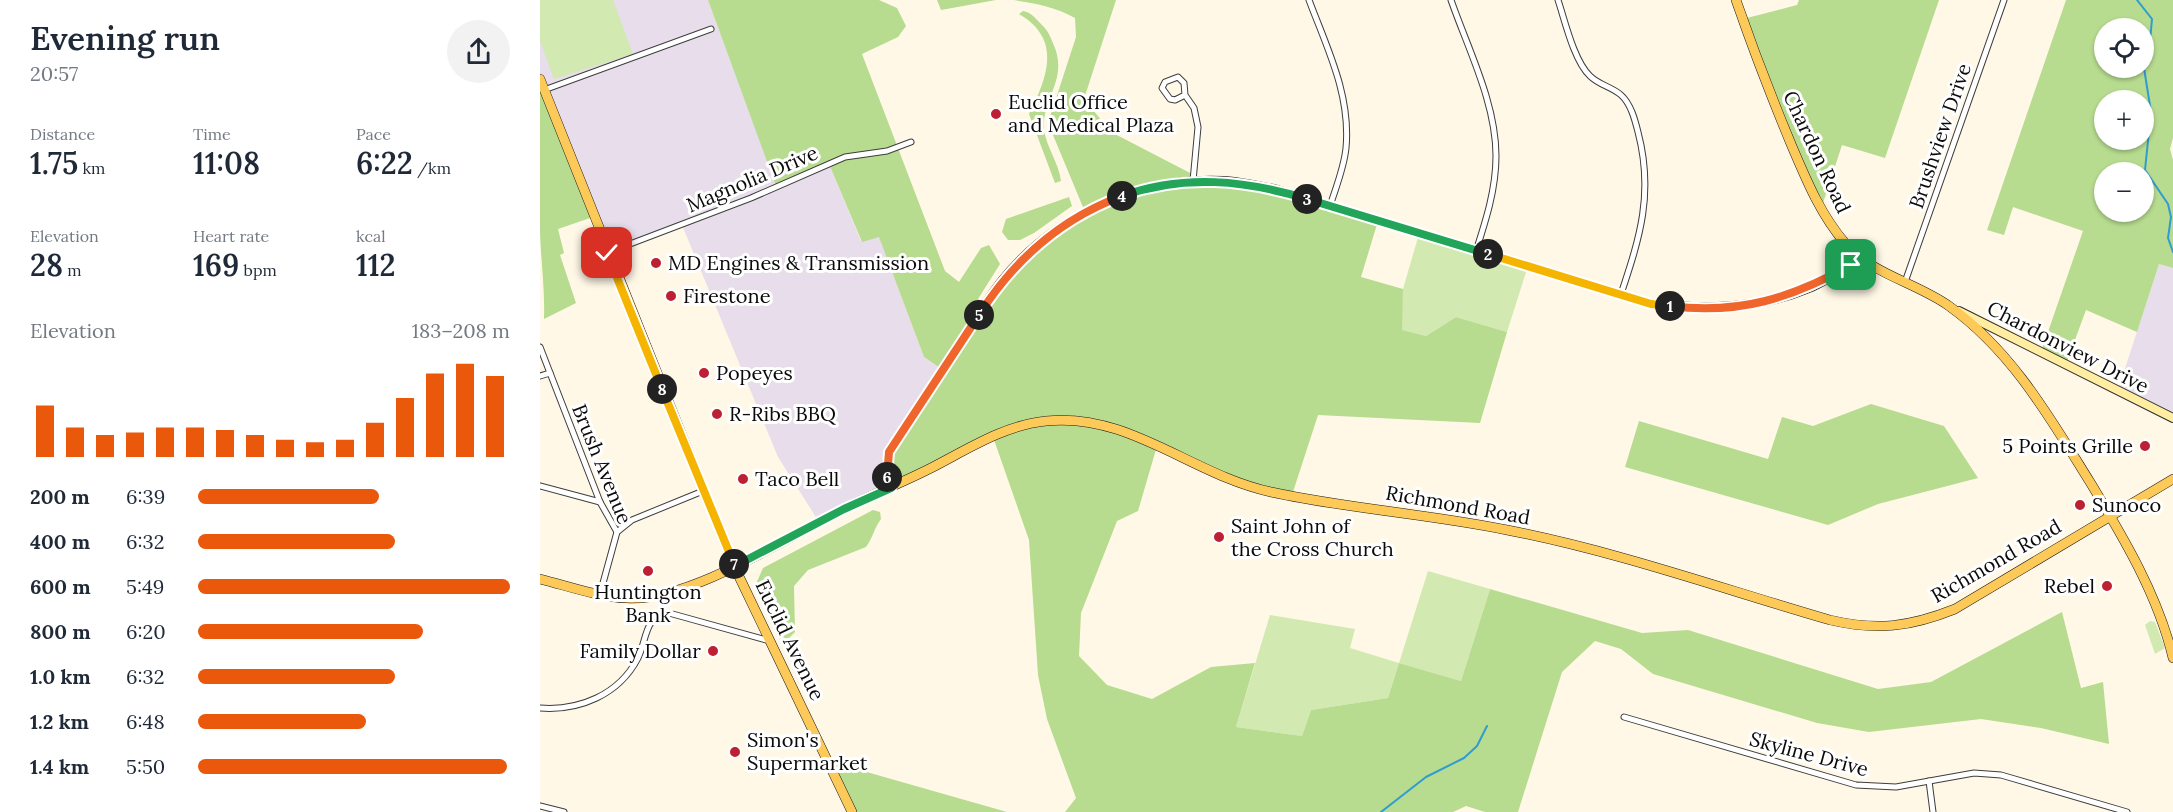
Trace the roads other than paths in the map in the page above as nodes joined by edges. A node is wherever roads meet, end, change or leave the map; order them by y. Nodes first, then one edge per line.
1 (1309, 0) edge
2 (1451, 0) edge
3 (1558, 0) edge
4 (1736, 0) edge
5 (2004, 0) edge
6 (711, 29) dead end
7 (540, 79) edge
8 (544, 90) junction
9 (1185, 95) junction
10 (911, 142) dead end
11 (1193, 181) junction
12 (1330, 207) junction
13 (1476, 251) junction
14 (607, 253) junction
15 (1862, 259) junction
16 (1905, 282) junction
17 (1621, 294) junction
18 (1948, 306) junction
19 (540, 347) edge
20 (550, 373) junction
21 (540, 376) edge
22 (2173, 418) edge
23 (2173, 479) edge
24 (540, 486) edge
25 (891, 488) junction
26 (703, 491) junction
27 (600, 502) junction
28 (2110, 516) junction
29 (616, 532) junction
30 (735, 566) junction
31 (540, 579) edge
32 (600, 594) junction
33 (771, 641) junction
34 (2173, 658) edge
35 (540, 708) edge
36 (1624, 717) dead end
37 (1929, 781) junction
38 (540, 806) edge
39 (561, 812) edge
40 (852, 812) edge
41 (1933, 812) edge
42 (2127, 812) edge

1 - 12 street
2 - 13 street
3 - 17 street
4 - 15 main road, Chardon Road
5 - 16 street, Brushview Drive
6 - 8 street
7 - 8 main road, Euclid Avenue
8 - 14 main road, Euclid Avenue
9 - 9 street
9 - 11 street
10 - 14 street, Magnolia Drive
11 - 12 street
11 - 25 street
12 - 13 street
13 - 17 street
14 - 26 main road, Euclid Avenue
15 - 16 main road, Chardon Road
15 - 17 street
16 - 18 main road, Chardon Road
18 - 22 street, Chardonview Drive
18 - 28 main road, Chardon Road
19 - 20 street, Brush Avenue
20 - 21 street
20 - 27 street, Brush Avenue
23 - 28 main road, Richmond Road
24 - 27 street
25 - 28 main road, Richmond Road
25 - 30 main road, Richmond Road
26 - 29 street
26 - 30 main road, Euclid Avenue
27 - 29 street, Brush Avenue
28 - 34 main road, Chardon Road
29 - 32 street, Brush Avenue
30 - 32 main road, Richmond Road
30 - 33 main road, Euclid Avenue
31 - 32 main road, Richmond Road
33 - 35 street
33 - 40 main road, Euclid Avenue
36 - 37 street, Skyline Drive
37 - 41 street
37 - 42 street, Skyline Drive
38 - 39 street

